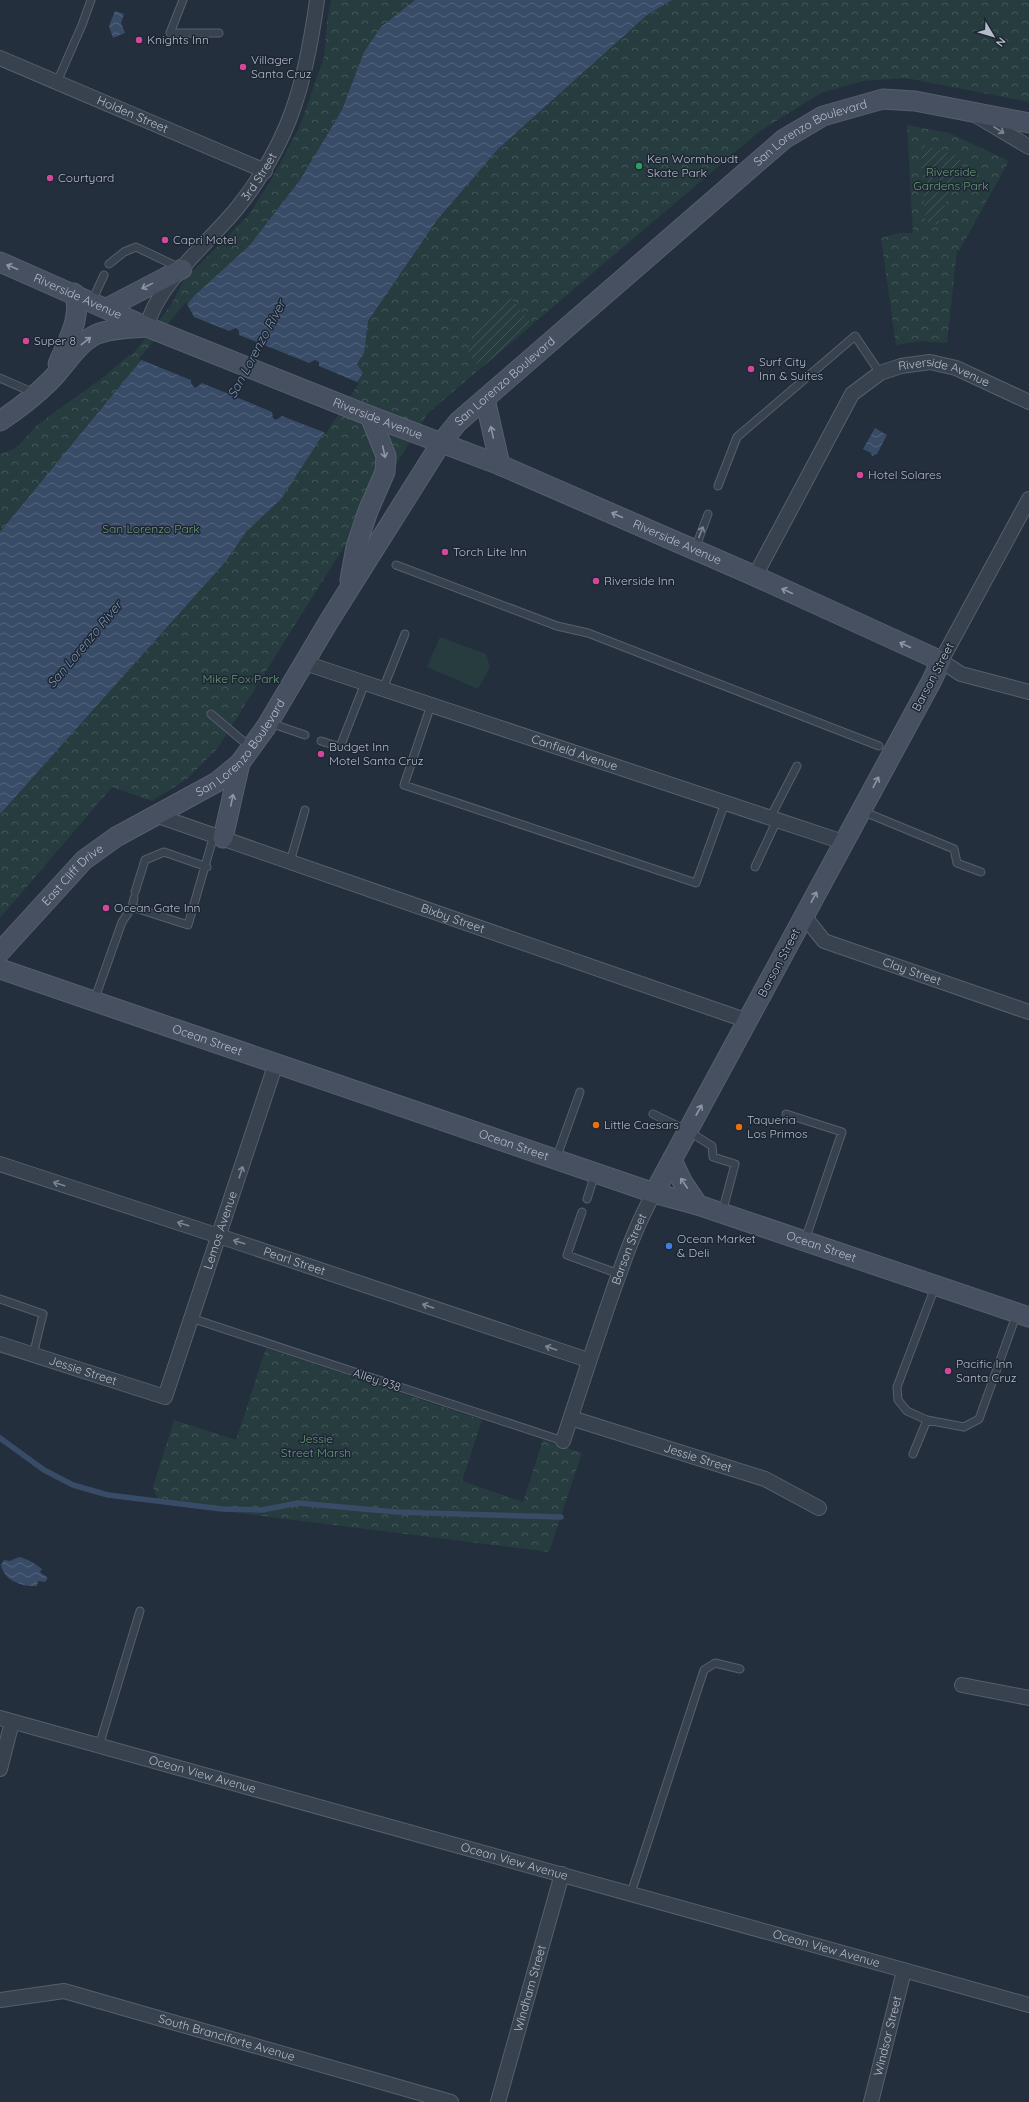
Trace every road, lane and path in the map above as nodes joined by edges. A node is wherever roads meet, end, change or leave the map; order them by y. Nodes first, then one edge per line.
1 (91, 0) edge
2 (183, 0) edge
3 (317, 0) edge
4 (218, 32) dead end
5 (0, 58) edge
6 (57, 82) junction
7 (970, 111) junction
8 (1029, 123) edge
9 (1029, 147) edge
10 (265, 171) junction
11 (0, 262) edge
12 (109, 264) dead end
13 (182, 269) junction
14 (104, 275) dead end
15 (74, 293) junction
16 (99, 304) junction
17 (150, 328) junction
18 (880, 373) junction
19 (0, 378) edge
20 (51, 380) junction
21 (36, 394) junction
22 (485, 398) junction
23 (1029, 402) edge
24 (367, 415) junction
25 (0, 421) edge
26 (441, 443) junction
27 (500, 465) junction
28 (718, 486) dead end
29 (1029, 499) edge
30 (708, 514) dead end
31 (695, 549) junction
32 (396, 565) dead end
33 (755, 576) junction
34 (348, 590) junction
35 (405, 634) dead end
36 (941, 661) junction
37 (305, 663) junction
38 (365, 683) junction
39 (383, 689) junction
40 (1029, 692) edge
41 (430, 705) junction
42 (212, 714) dead end
43 (269, 722) junction
44 (306, 735) dead end
45 (321, 741) dead end
46 (879, 746) dead end
47 (246, 756) junction
48 (797, 766) dead end
49 (724, 803) junction
50 (305, 810) dead end
51 (860, 810) junction
52 (158, 816) junction
53 (774, 819) junction
54 (219, 837) junction
55 (843, 842) junction
56 (290, 862) junction
57 (207, 867) junction
58 (755, 868) dead end
59 (980, 872) dead end
60 (132, 907) junction
61 (804, 916) junction
62 (0, 952) edge
63 (0, 969) edge
64 (94, 1001) junction
65 (1029, 1012) edge
66 (748, 1021) junction
67 (276, 1063) junction
68 (580, 1092) dead end
69 (653, 1114) dead end
70 (786, 1114) dead end
71 (688, 1131) junction
72 (556, 1160) junction
73 (672, 1160) junction
74 (0, 1164) edge
75 (596, 1173) junction
76 (654, 1193) junction
77 (587, 1199) dead end
78 (698, 1205) junction
79 (582, 1212) dead end
80 (722, 1214) junction
81 (220, 1236) junction
82 (805, 1242) junction
83 (619, 1274) junction
84 (935, 1286) junction
85 (0, 1299) edge
86 (1023, 1315) edge
87 (191, 1318) junction
88 (0, 1344) edge
89 (33, 1355) junction
90 (588, 1360) junction
91 (165, 1398) joint
92 (571, 1418) junction
93 (927, 1420) junction
94 (563, 1441) joint
95 (913, 1454) dead end
96 (819, 1508) dead end
97 (140, 1612) dead end
98 (740, 1669) dead end
99 (962, 1685) dead end
100 (1029, 1698) edge
101 (6, 1720) edge
102 (99, 1746) junction
103 (0, 1769) edge
104 (562, 1874) junction
105 (631, 1893) junction
106 (904, 1971) junction
107 (0, 2000) edge
108 (1029, 2005) edge
109 (451, 2102) edge
110 (498, 2102) edge
111 (871, 2102) edge

1 - 6 lane
2 - 4 lane
3 - 10 street, 3rd Street
5 - 6 street, Holden Street
6 - 10 street, Holden Street
7 - 8 main road, San Lorenzo Boulevard
7 -> 9 street, San Lorenzo Boulevard
7 - 22 main road, San Lorenzo Boulevard
10 - 13 street, 3rd Street
15 -> 11 main road, Riverside Avenue
12 - 13 lane
13 -> 16 main road
13 - 17 street, 3rd Street
14 - 16 lane
15 - 16 main road, Riverside Avenue
15 - 20 main road
16 - 17 main road, Riverside Avenue
20 -> 17 main road
17 - 24 main road, Riverside Avenue
18 - 23 street, Riverside Avenue
18 - 28 lane
18 - 33 street, Riverside Avenue
19 - 21 lane
20 - 21 main road
21 - 25 main road
22 - 26 main road, San Lorenzo Boulevard
27 -> 22 main road
24 - 26 main road, Riverside Avenue
24 -> 34 main road
26 - 27 main road, Riverside Avenue
26 - 34 main road, San Lorenzo Boulevard
31 -> 27 main road, Riverside Avenue
29 - 36 street, Barson Street
31 -> 30 lane
31 - 33 main road, Riverside Avenue
32 - 46 lane
36 -> 33 main road, Riverside Avenue
34 - 37 main road, San Lorenzo Boulevard
35 - 39 lane
36 - 40 street
51 -> 36 main road, Barson Street
37 - 38 street, Canfield Avenue
37 - 43 main road, San Lorenzo Boulevard
38 - 39 street, Canfield Avenue
38 - 45 lane
39 - 41 street, Canfield Avenue
41 - 49 street, Canfield Avenue
41 - 49 lane
42 - 47 lane
43 - 44 lane
43 - 47 main road, San Lorenzo Boulevard
47 - 52 main road, San Lorenzo Boulevard
54 -> 47 main road
48 - 53 lane
49 - 53 street, Canfield Avenue
50 - 56 lane
51 - 55 main road, Barson Street
51 - 59 lane
52 - 54 street, Bixby Street
52 - 62 main road, East Cliff Drive
53 - 55 street, Canfield Avenue
53 - 58 lane
54 - 56 street, Bixby Street
54 - 57 lane
61 -> 55 main road, Barson Street
56 - 66 street, Bixby Street
57 - 60 lane
57 - 60 lane
60 - 64 lane
61 - 65 street, Clay Street
61 - 66 main road, Barson Street
63 - 64 main road, Ocean Street
64 - 67 main road, Ocean Street
71 -> 66 main road, Barson Street
67 - 72 main road, Ocean Street
81 -> 67 street, Lemos Avenue
68 - 72 lane
69 - 71 lane
70 - 82 lane
71 - 73 main road, Barson Street
71 - 80 lane
72 - 75 main road, Ocean Street
73 - 76 main road, Barson Street
78 -> 73 main road
81 -> 74 street, Pearl Street
75 - 76 main road, Ocean Street
75 - 77 lane
76 - 78 main road, Ocean Street
76 - 83 street, Barson Street
78 - 80 main road, Ocean Street
79 - 83 lane
80 - 82 main road, Ocean Street
81 - 87 street, Lemos Avenue
90 -> 81 street, Pearl Street
82 - 84 main road, Ocean Street
83 - 90 street, Barson Street
84 - 86 main road, Ocean Street
84 - 93 lane
85 - 89 lane
86 - 93 lane
87 - 91 street, Lemos Avenue
87 - 94 lane, Alley 938
88 - 89 street, Jessie Street
89 - 91 street, Jessie Street
90 - 92 street, Barson Street
92 - 94 street, Barson Street
92 - 96 street, Jessie Street
93 - 95 lane
97 - 102 lane
98 - 105 lane
99 - 100 street
101 - 102 street, Ocean View Avenue
101 - 103 street
102 - 104 street, Ocean View Avenue
104 - 105 street, Ocean View Avenue
104 - 110 street, Windham Street
105 - 106 street, Ocean View Avenue
106 - 108 street, Ocean View Avenue
106 - 111 street, Windsor Street
107 - 109 street, South Branciforte Avenue

